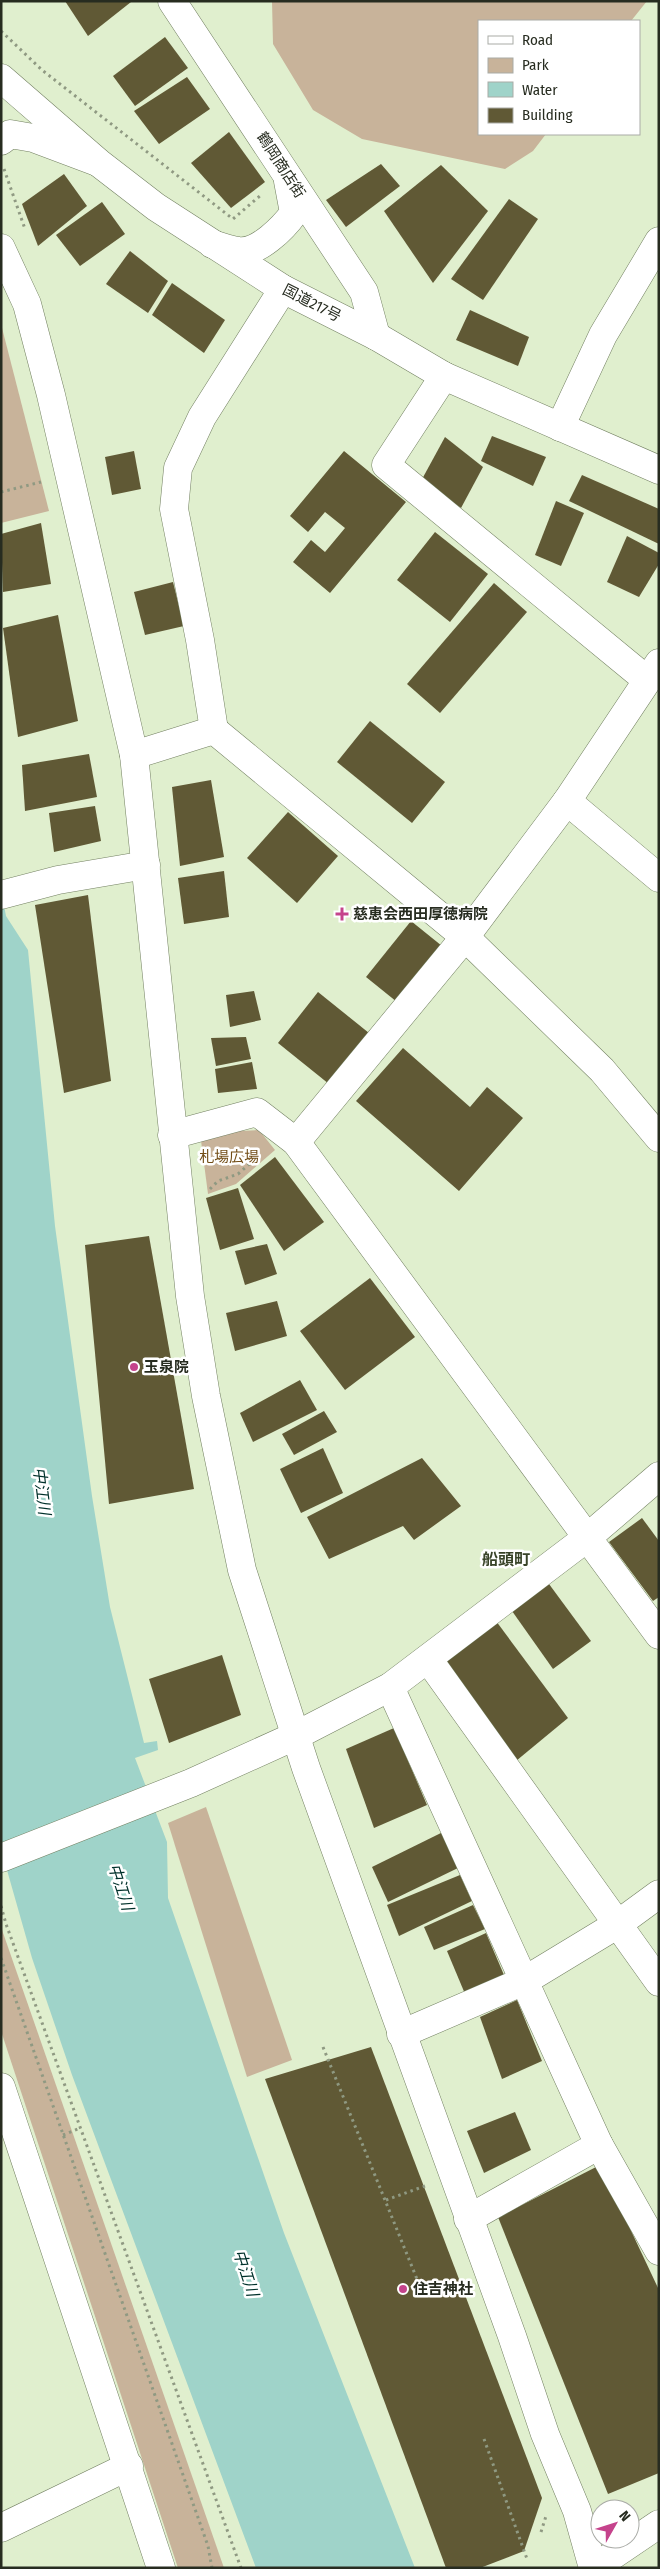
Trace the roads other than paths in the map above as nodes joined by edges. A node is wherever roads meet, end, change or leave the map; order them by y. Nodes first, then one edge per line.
1 (172, 1) edge
2 (1, 78) edge
3 (1, 141) edge
4 (99, 163) junction
5 (278, 182) junction
6 (659, 241) edge
7 (209, 243) junction
8 (1, 248) edge
9 (283, 290) junction
10 (376, 336) junction
11 (444, 376) junction
12 (560, 427) junction
13 (659, 470) edge
14 (653, 672) edge
15 (214, 730) junction
16 (134, 755) junction
17 (567, 801) junction
18 (146, 865) junction
19 (659, 878) edge
20 (1, 895) edge
21 (465, 937) junction
22 (172, 1135) junction
23 (659, 1138) edge
24 (296, 1142) junction
25 (659, 1476) edge
26 (588, 1537) junction
27 (659, 1635) edge
28 (428, 1659) junction
29 (390, 1688) junction
30 (295, 1736) junction
31 (1, 1858) edge
32 (659, 1894) edge
33 (618, 1924) junction
34 (524, 1981) junction
35 (659, 1982) edge
36 (401, 2034) junction
37 (1, 2087) edge
38 (599, 2145) junction
39 (468, 2219) junction
40 (652, 2222) edge
41 (659, 2251) edge
42 (129, 2466) junction
43 (659, 2524) edge
44 (1, 2528) edge
45 (162, 2568) edge
46 (594, 2568) edge

1 - 5 main road, 鶴岡商店街
2 - 4 main road, 国道217号
3 - 4 main road
4 - 7 main road, 国道217号
5 - 7 main road
5 - 10 main road, 鶴岡商店街
6 - 12 main road
7 - 9 main road, 国道217号
8 - 16 main road
9 - 10 main road, 国道217号
9 - 15 main road
10 - 11 main road, 国道217号
11 - 12 main road, 国道217号
11 - 14 main road
12 - 13 main road, 国道217号
14 - 17 main road
15 - 16 main road
15 - 21 main road
16 - 18 main road
17 - 19 main road
17 - 21 main road
18 - 20 main road
18 - 22 main road
21 - 23 main road
21 - 24 main road
22 - 24 main road
22 - 30 main road
24 - 26 main road
25 - 26 main road
26 - 27 main road
26 - 28 main road
28 - 29 main road
28 - 33 main road
29 - 30 main road
29 - 34 main road
30 - 31 main road
30 - 36 main road
32 - 33 main road
33 - 34 main road
33 - 35 main road
34 - 36 main road
34 - 38 main road
36 - 39 main road
37 - 42 main road
38 - 39 main road
38 - 40 main road
39 - 46 main road
40 - 41 main road
42 - 44 main road
42 - 45 main road
43 - 46 main road

